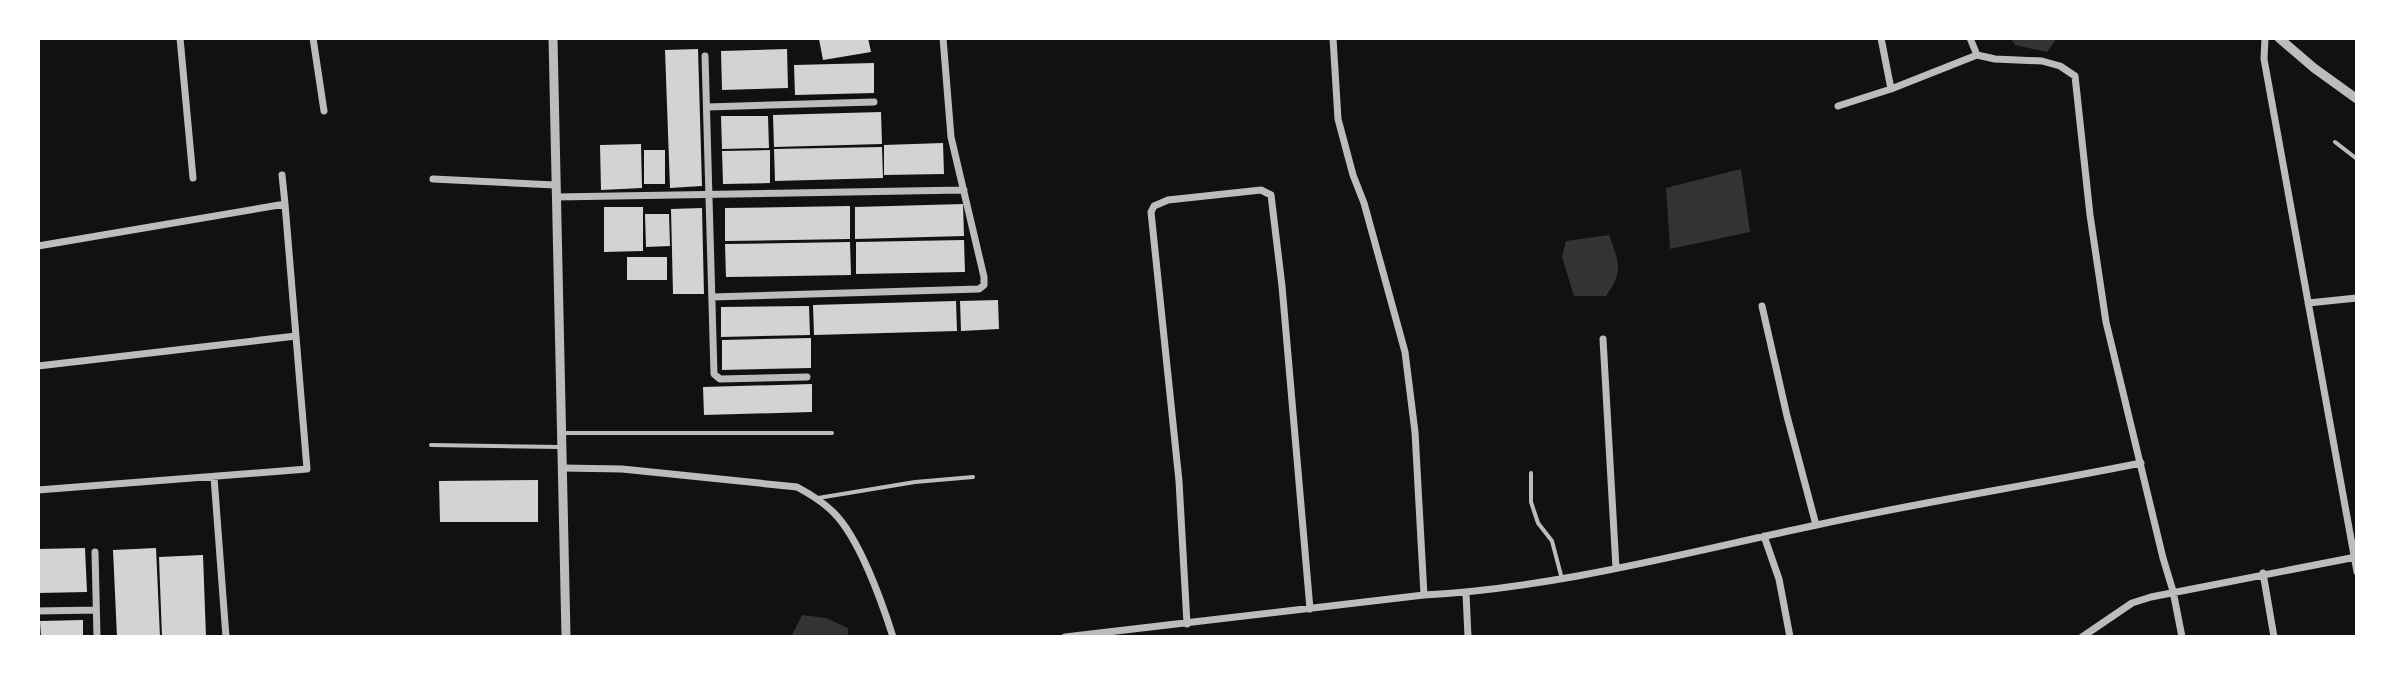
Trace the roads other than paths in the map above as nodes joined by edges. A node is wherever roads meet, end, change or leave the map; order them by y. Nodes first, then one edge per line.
1 (180, 38) edge
2 (313, 38) edge
3 (553, 38) edge
4 (943, 38) edge
5 (1333, 38) edge
6 (1881, 38) edge
7 (1970, 38) edge
8 (2265, 38) edge
9 (2279, 38) edge
10 (1977, 55) junction
11 (705, 56) dead end
12 (1891, 89) junction
13 (2357, 99) edge
14 (874, 102) dead end
15 (1838, 106) dead end
16 (707, 107) junction
17 (324, 111) dead end
18 (2335, 142) dead end
19 (2357, 159) edge
20 (282, 175) dead end
21 (193, 178) dead end
22 (433, 179) dead end
23 (555, 185) junction
24 (964, 190) junction
25 (709, 194) junction
26 (556, 197) junction
27 (285, 204) junction
28 (38, 246) edge
29 (712, 297) junction
30 (2357, 298) edge
31 (2308, 303) junction
32 (1762, 306) dead end
33 (296, 336) junction
34 (1603, 339) dead end
35 (38, 366) edge
36 (807, 377) dead end
37 (562, 433) junction
38 (832, 433) dead end
39 (431, 445) dead end
40 (562, 447) junction
41 (2141, 463) junction
42 (562, 468) junction
43 (1531, 473) dead end
44 (214, 477) junction
45 (973, 477) dead end
46 (38, 490) edge
47 (818, 498) junction
48 (1816, 525) junction
49 (1764, 536) junction
50 (95, 552) dead end
51 (2356, 557) edge
52 (1616, 568) junction
53 (2357, 572) edge
54 (2263, 573) junction
55 (1562, 579) junction
56 (2173, 591) junction
57 (1466, 593) junction
58 (1424, 595) junction
59 (1310, 609) junction
60 (96, 610) junction
61 (38, 611) edge
62 (1187, 624) junction
63 (2087, 635) edge
64 (97, 637) edge
65 (226, 637) edge
66 (566, 637) edge
67 (893, 637) edge
68 (1065, 637) edge
69 (1468, 637) edge
70 (1790, 637) edge
71 (2182, 637) edge
72 (2274, 637) edge

1 - 21 street
2 - 17 street
3 - 23 street
4 - 24 street
5 - 58 street
6 - 12 street
7 - 10 street
8 - 31 street
9 - 13 street
10 - 12 street
10 - 41 street
11 - 16 street
12 - 15 street
14 - 16 street
16 - 25 street
18 - 19 lane
20 - 27 street
22 - 23 street
23 - 26 street
24 - 25 street
24 - 29 street
25 - 26 street
25 - 29 street
26 - 37 street
27 - 28 street
27 - 33 street
29 - 36 street
30 - 31 street
31 - 51 street
32 - 48 street
33 - 35 street
33 - 44 street
34 - 52 street
37 - 38 lane
37 - 40 street
39 - 40 lane
40 - 42 street
41 - 48 street
41 - 56 street
42 - 47 street
42 - 66 street
43 - 55 lane
44 - 46 street
44 - 65 street
45 - 47 lane
47 - 67 street
48 - 49 street
49 - 52 street
49 - 70 street
50 - 60 street
51 - 53 street
51 - 54 street
52 - 55 street
54 - 56 street
54 - 72 street
55 - 57 street
56 - 63 street
56 - 71 street
57 - 58 street
57 - 69 street
58 - 59 street
59 - 62 street
59 - 62 street
60 - 61 street
60 - 64 street
62 - 68 street

